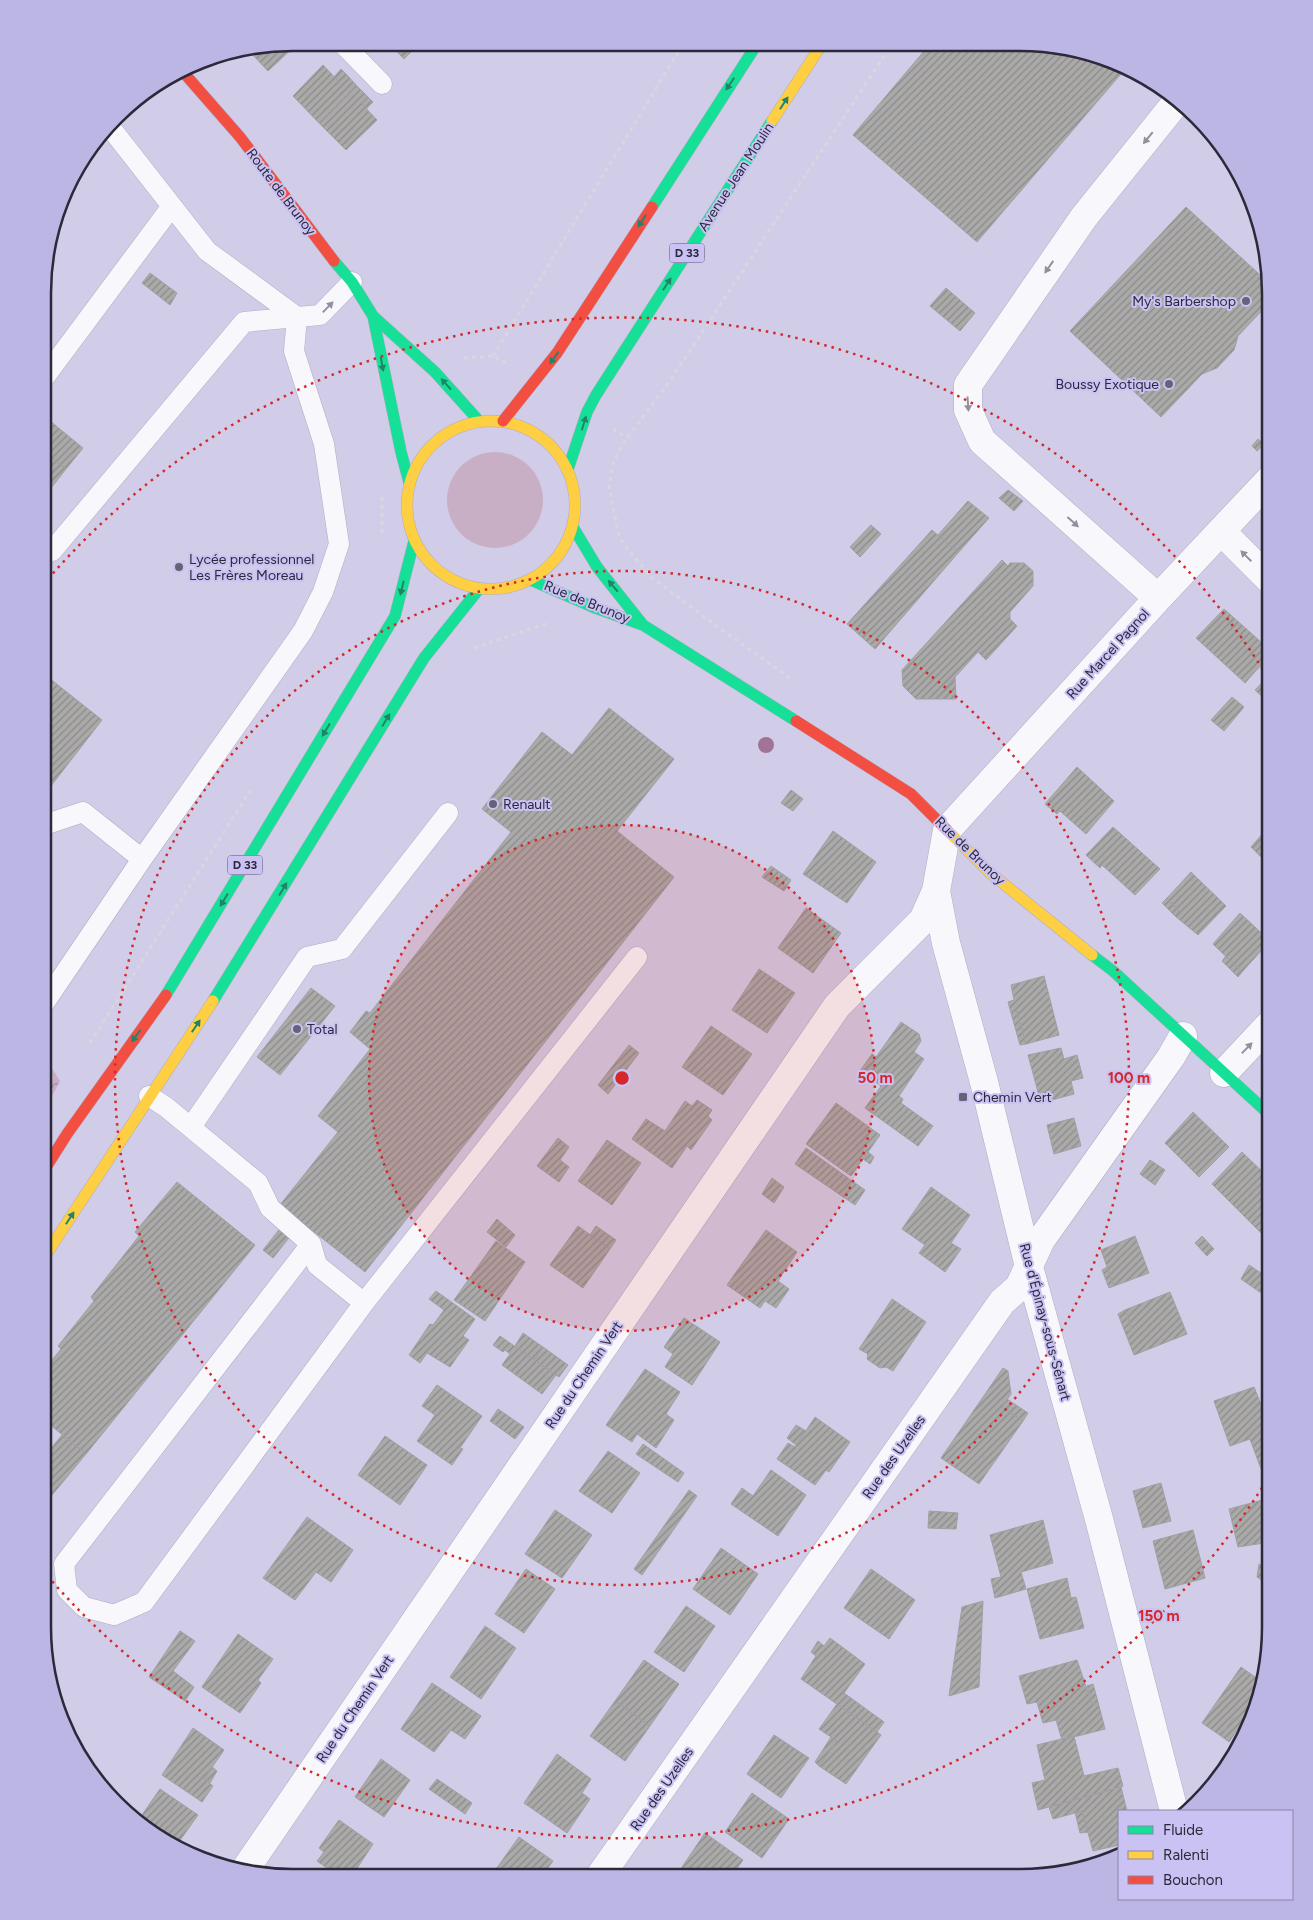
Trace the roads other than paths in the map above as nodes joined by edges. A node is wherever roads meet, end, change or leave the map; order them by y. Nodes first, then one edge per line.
1 (350, 51) edge
2 (752, 51) edge
3 (817, 51) edge
4 (186, 76) edge
5 (382, 84) dead end
6 (1173, 106) edge
7 (113, 131) edge
8 (172, 206) junction
9 (352, 282) junction
10 (296, 316) junction
11 (373, 316) junction
12 (51, 369) edge
13 (479, 421) junction
14 (503, 421) junction
15 (568, 469) junction
16 (409, 482) junction
17 (1262, 488) edge
18 (573, 527) junction
19 (1222, 532) junction
20 (414, 541) junction
21 (52, 551) dead end
22 (1262, 572) edge
23 (531, 580) junction
24 (479, 589) junction
25 (1158, 598) junction
26 (643, 625) junction
27 (448, 812) dead end
28 (51, 823) edge
29 (947, 830) junction
30 (142, 859) junction
31 (936, 891) junction
32 (637, 957) dead end
33 (51, 996) edge
34 (1262, 1033) edge
35 (1183, 1036) junction
36 (1224, 1073) junction
37 (150, 1096) junction
38 (1262, 1108) edge
39 (190, 1127) junction
40 (51, 1159) edge
41 (312, 1244) junction
42 (51, 1247) edge
43 (1029, 1267) junction
44 (364, 1303) junction
45 (1174, 1810) edge
46 (248, 1864) edge
47 (605, 1869) edge

1 - 5 lane
2 -> 14 main road
15 -> 3 main road, Avenue Jean Moulin / D 33
4 - 9 main road, Route de Brunoy
6 -> 25 street
7 - 8 lane
8 - 10 lane
8 - 12 lane
10 -> 9 lane
9 - 11 main road, Route de Brunoy
10 - 21 lane
10 - 30 lane
13 -> 11 main road, Route de Brunoy
11 -> 16 main road, Route de Brunoy
13 - 14 main road
13 - 16 main road
14 - 15 main road
15 - 18 main road
16 - 20 main road
17 - 19 street, Rue Marcel Pagnol
18 - 23 main road
26 -> 18 main road, Rue de Brunoy
22 -> 19 street
19 - 25 street, Rue Marcel Pagnol
20 - 24 main road
20 -> 40 main road, D 33
23 - 24 main road
23 - 26 main road, Rue de Brunoy
37 -> 24 main road
25 - 29 street, Rue Marcel Pagnol
26 - 29 main road, Rue de Brunoy
27 - 39 lane
28 - 30 lane
29 - 31 street, Rue d'Épinay-sous-Sénart
29 - 35 main road, Rue de Brunoy
30 - 33 lane
31 - 43 street, Rue d'Épinay-sous-Sénart
31 - 46 street, Rue du Chemin Vert
32 - 44 lane
36 -> 34 street
35 - 36 main road, Rue de Brunoy
35 - 43 street, Rue des Uzelles
36 - 38 main road, Rue de Brunoy
37 - 39 lane
42 -> 37 main road
39 - 41 lane
41 - 44 lane
41 - 44 lane
43 - 45 street, Rue d'Épinay-sous-Sénart
43 - 47 street, Rue des Uzelles

